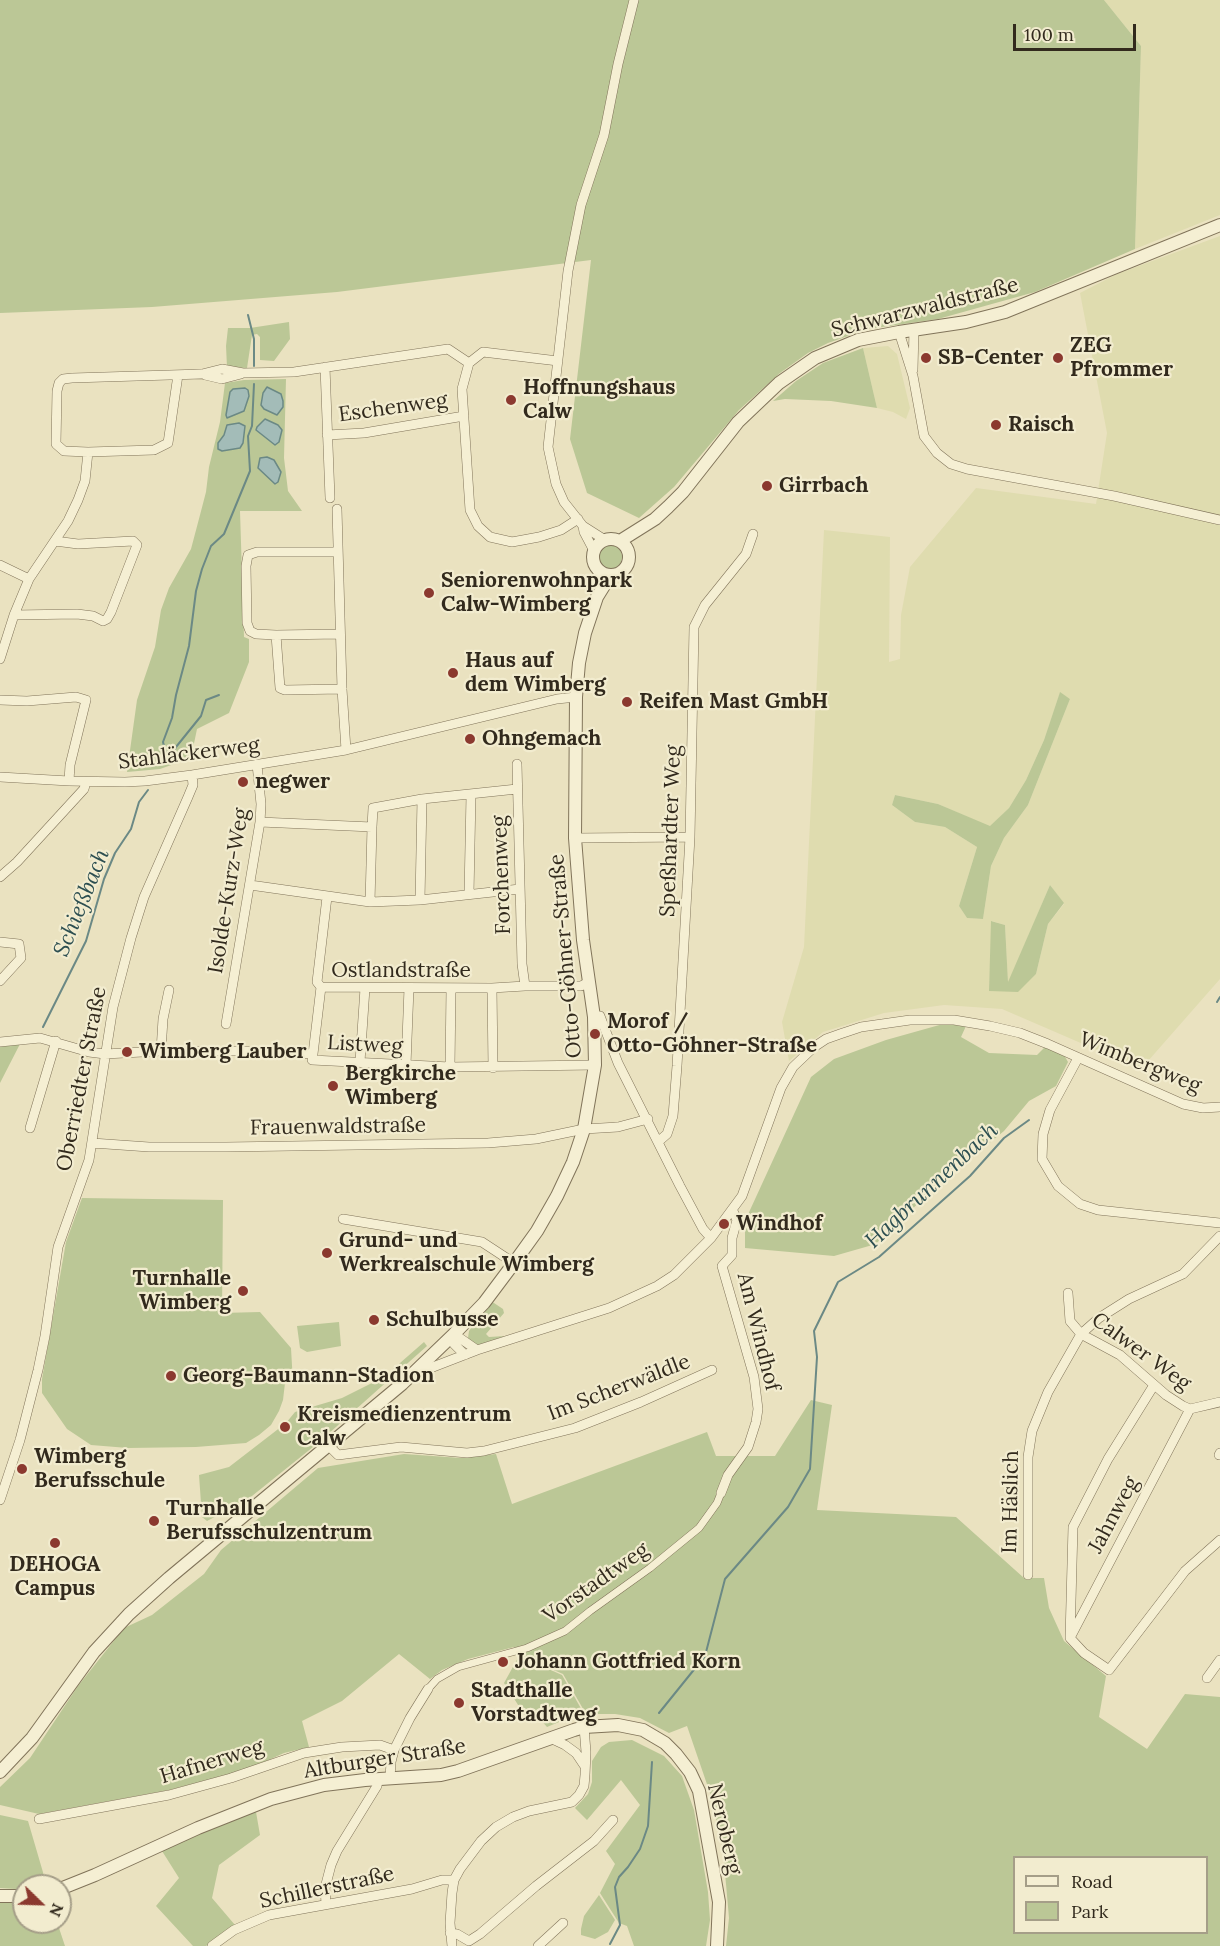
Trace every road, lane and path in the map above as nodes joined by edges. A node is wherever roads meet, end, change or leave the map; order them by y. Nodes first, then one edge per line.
1 (634, 0) edge
2 (1220, 225) edge
3 (914, 329) junction
4 (899, 332) junction
5 (558, 361) junction
6 (469, 363) junction
7 (325, 367) junction
8 (178, 375) junction
9 (913, 376) junction
10 (464, 416) junction
11 (327, 435) junction
12 (88, 452) junction
13 (330, 498) dead end
14 (337, 509) dead end
15 (655, 519) junction
16 (1220, 519) edge
17 (580, 523) junction
18 (753, 534) dead end
19 (605, 540) junction
20 (55, 541) junction
21 (620, 541) junction
22 (594, 550) junction
23 (338, 552) junction
24 (629, 553) junction
25 (0, 565) edge
26 (605, 574) junction
27 (29, 579) junction
28 (14, 615) junction
29 (340, 634) junction
30 (276, 635) junction
31 (0, 658) edge
32 (342, 688) junction
33 (576, 697) junction
34 (0, 700) edge
35 (346, 750) junction
36 (257, 764) junction
37 (517, 764) dead end
38 (192, 775) junction
39 (0, 777) edge
40 (69, 781) junction
41 (86, 782) junction
42 (517, 789) junction
43 (471, 795) junction
44 (422, 799) junction
45 (260, 822) junction
46 (372, 827) junction
47 (690, 837) junction
48 (575, 838) junction
49 (2, 872) edge
50 (250, 885) junction
51 (520, 889) junction
52 (469, 894) junction
53 (327, 897) junction
54 (420, 900) junction
55 (370, 902) junction
56 (0, 942) edge
57 (0, 981) edge
58 (589, 982) junction
59 (525, 986) junction
60 (321, 987) junction
61 (365, 988) junction
62 (409, 988) junction
63 (492, 988) junction
64 (451, 989) junction
65 (169, 990) dead end
66 (594, 1017) junction
67 (226, 1024) dead end
68 (826, 1039) joint
69 (56, 1041) junction
70 (0, 1042) edge
71 (161, 1051) junction
72 (105, 1054) junction
73 (1078, 1058) junction
74 (312, 1060) dead end
75 (360, 1062) junction
76 (406, 1065) junction
77 (595, 1065) junction
78 (450, 1067) junction
79 (493, 1068) junction
80 (1220, 1107) edge
81 (648, 1119) junction
82 (30, 1128) dead end
83 (584, 1129) junction
84 (659, 1141) junction
85 (92, 1143) junction
86 (733, 1211) junction
87 (343, 1219) dead end
88 (1220, 1223) edge
89 (1220, 1236) edge
90 (711, 1238) junction
91 (514, 1263) junction
92 (1068, 1293) dead end
93 (454, 1334) junction
94 (1081, 1334) junction
95 (477, 1350) junction
96 (465, 1355) junction
97 (420, 1367) junction
98 (712, 1370) dead end
99 (1154, 1385) junction
100 (1220, 1402) edge
101 (1190, 1409) junction
102 (329, 1446) junction
103 (721, 1493) joint
104 (0, 1500) edge
105 (1220, 1540) edge
106 (1028, 1575) dead end
107 (1070, 1638) junction
108 (1220, 1660) edge
109 (1208, 1678) dead end
110 (428, 1689) joint
111 (579, 1729) junction
112 (550, 1738) junction
113 (394, 1750) junction
114 (576, 1753) junction
115 (584, 1766) junction
116 (0, 1772) edge
117 (384, 1778) junction
118 (39, 1819) dead end
119 (613, 1820) dead end
120 (454, 1880) junction
121 (72, 1884) edge
122 (326, 1904) junction
123 (563, 1923) dead end
124 (450, 1933) junction
125 (471, 1943) edge
126 (212, 1946) edge
127 (452, 1946) edge
128 (538, 1946) edge
129 (717, 1946) edge

1 - 5 street
2 - 3 street, Schwarzwaldstraße
3 - 4 street, Schwarzwaldstraße
3 - 9 street
4 - 9 street
4 - 15 street, Schwarzwaldstraße
5 - 6 street
5 - 17 street
6 - 7 street
6 - 10 street
7 - 8 street
7 - 11 street
8 - 12 street
8 - 12 street
9 - 16 street
10 - 11 street, Eschenweg
10 - 17 street
11 - 13 street
12 - 20 street
14 - 23 street
15 - 21 street
15 - 24 street
17 - 19 street
17 - 22 street
18 - 47 street, Speßhardter Weg
19 - 21 street
19 - 22 street
20 - 27 street
20 - 28 street
21 - 24 street
22 - 26 street
23 - 29 street
23 - 30 street
24 - 26 street
25 - 27 street
26 - 33 street, Otto-Göhner-Straße
27 - 28 street
28 - 31 street
29 - 30 street
29 - 32 street
30 - 32 street
32 - 35 street
33 - 35 street, Stahläckerweg
33 - 48 street, Otto-Göhner-Straße
34 - 40 street
35 - 36 street, Stahläckerweg
36 - 38 street, Stahläckerweg
36 - 45 street, Isolde-Kurz-Weg
37 - 42 street, Forchenweg
38 - 41 street, Stahläckerweg
38 - 72 street, Oberriedter Straße
39 - 40 street, Stahläckerweg
40 - 41 street, Stahläckerweg
41 - 49 street
42 - 43 street
42 - 51 street, Forchenweg
43 - 44 street
43 - 52 street
44 - 46 street
44 - 54 street
45 - 46 street
45 - 50 street, Isolde-Kurz-Weg
46 - 55 street
47 - 48 street, Otto-Göhner-Straße
47 - 84 street, Speßhardter Weg
48 - 58 street, Otto-Göhner-Straße
50 - 53 street
50 - 67 street, Isolde-Kurz-Weg
51 - 52 street
51 - 59 street, Forchenweg
52 - 54 street
53 - 55 street
53 - 60 street
54 - 55 street
56 - 57 street
58 - 59 street, Ostlandstraße
58 - 66 street, Otto-Göhner-Straße
59 - 63 street, Ostlandstraße
60 - 61 street, Ostlandstraße
60 - 71 street, Ostlandstraße
61 - 62 street, Ostlandstraße
61 - 75 street
62 - 64 street, Ostlandstraße
62 - 76 street
63 - 64 street, Ostlandstraße
63 - 79 street
64 - 78 street
65 - 71 street
66 - 77 street, Otto-Göhner-Straße
66 - 81 street
68 - 73 street, Wimbergweg
68 - 86 street, Am Windhof
69 - 70 street, Ostlandstraße
69 - 72 street, Ostlandstraße
69 - 82 street
71 - 72 street, Ostlandstraße
72 - 85 street, Oberriedter Straße
73 - 80 street, Wimbergweg
73 - 88 street
74 - 75 street, Listweg
75 - 76 street, Listweg
76 - 78 street, Listweg
77 - 79 street, Listweg
77 - 83 street, Otto-Göhner-Straße
78 - 79 street, Listweg
81 - 83 street, Frauenwaldstraße
81 - 84 street
83 - 85 street, Frauenwaldstraße
83 - 91 street, Otto-Göhner-Straße
84 - 90 street
85 - 104 street, Oberriedter Straße
86 - 90 street, Am Windhof
86 - 103 street, Am Windhof
87 - 91 street
89 - 94 street
90 - 95 street, Am Windhof
91 - 93 street, Otto-Göhner-Straße
92 - 94 street, Calwer Weg
93 - 95 street
93 - 96 street
93 - 97 street, Otto-Göhner-Straße
94 - 99 street, Calwer Weg
94 - 106 street, Im Häslich
95 - 96 street, Am Windhof
96 - 97 street, Am Windhof
97 - 102 street, Otto-Göhner-Straße
98 - 102 street, Im Scherwäldle
99 - 101 street, Calwer Weg
99 - 107 street
100 - 101 street, Calwer Weg
101 - 107 street, Jahnweg
102 - 116 street, Otto-Göhner-Straße
103 - 110 street, Vorstadtweg
105 - 107 street
108 - 109 street
110 - 113 street, Vorstadtweg
111 - 112 street, Altburger Straße
111 - 114 street
111 - 115 street
111 - 129 street, Neroberg
112 - 114 street
112 - 117 street, Altburger Straße
113 - 117 street, Vorstadtweg
113 - 118 street, Hafnerweg
114 - 115 street
115 - 120 street
117 - 121 street, Altburger Straße
117 - 122 street, Vorstadtweg
119 - 125 street
120 - 122 street, Schillerstraße
120 - 124 street
122 - 126 street, Schillerstraße
123 - 128 street
124 - 125 street
124 - 127 street

